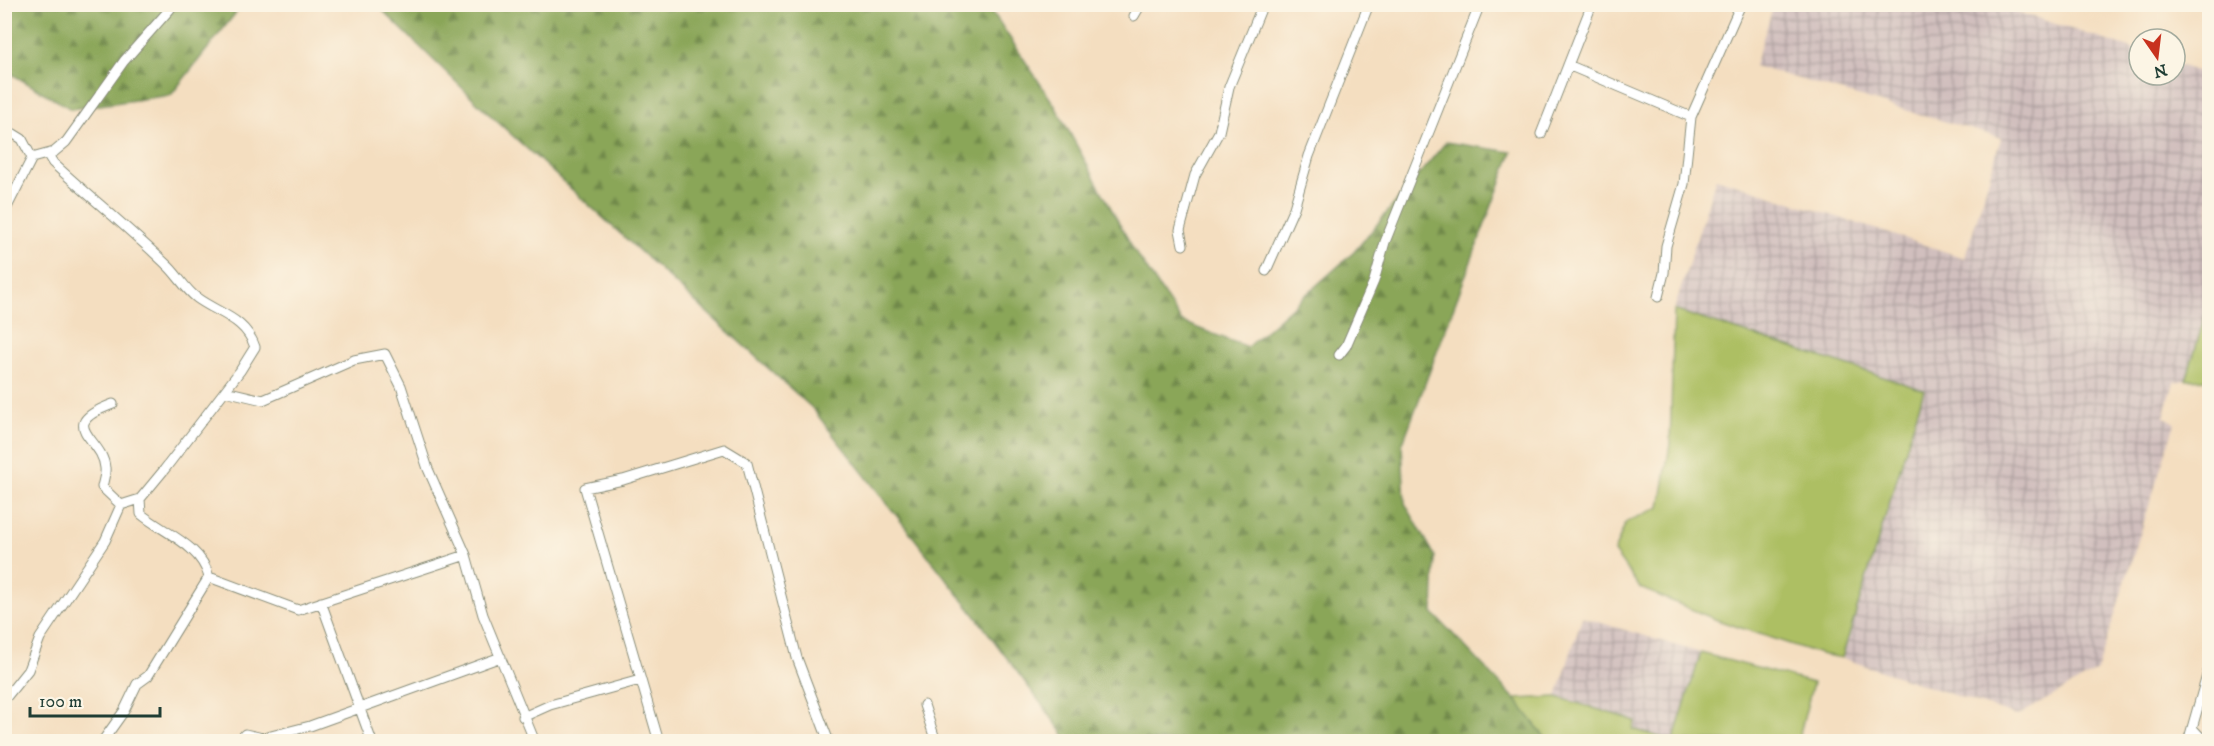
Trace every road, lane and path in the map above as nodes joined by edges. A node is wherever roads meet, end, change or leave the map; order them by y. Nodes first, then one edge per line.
1 (1141, 4) edge
2 (1263, 4) edge
3 (1369, 4) edge
4 (1480, 4) edge
5 (1592, 4) edge
6 (1742, 4) edge
7 (170, 9) dead end
8 (1134, 16) dead end
9 (1568, 65) junction
10 (1691, 117) junction
11 (4, 128) edge
12 (1541, 134) dead end
13 (48, 155) junction
14 (32, 158) junction
15 (4, 213) edge
16 (1183, 245) dead end
17 (1266, 271) dead end
18 (1658, 297) dead end
19 (1339, 355) dead end
20 (225, 391) junction
21 (113, 404) dead end
22 (140, 499) junction
23 (121, 505) junction
24 (466, 555) junction
25 (209, 577) junction
26 (321, 602) junction
27 (501, 657) junction
28 (2210, 665) edge
29 (640, 680) junction
30 (4, 700) edge
31 (924, 705) dead end
32 (360, 709) junction
33 (523, 717) junction
34 (2192, 728) junction
35 (263, 740) edge
36 (102, 741) edge
37 (238, 741) edge
38 (372, 741) edge
39 (535, 741) edge
40 (659, 741) edge
41 (829, 741) edge
42 (936, 741) edge
43 (2188, 741) edge
44 (2205, 741) edge

1 - 8 street
2 - 16 street
3 - 17 street
4 - 19 street
5 - 9 street
6 - 10 street
7 - 13 street
9 - 10 street
9 - 12 street
10 - 18 street
11 - 14 street
13 - 14 street
13 - 20 street
14 - 15 street
20 - 22 street
20 - 24 street
21 - 23 street
22 - 23 street
22 - 25 street
23 - 30 street
24 - 26 street
24 - 27 street
25 - 26 street
25 - 36 street
26 - 32 street
27 - 32 street
27 - 33 street
28 - 34 street
29 - 33 street
29 - 40 street
29 - 41 street
31 - 42 street
32 - 35 street
32 - 38 street
33 - 39 street
34 - 43 street
34 - 44 street
35 - 37 street

